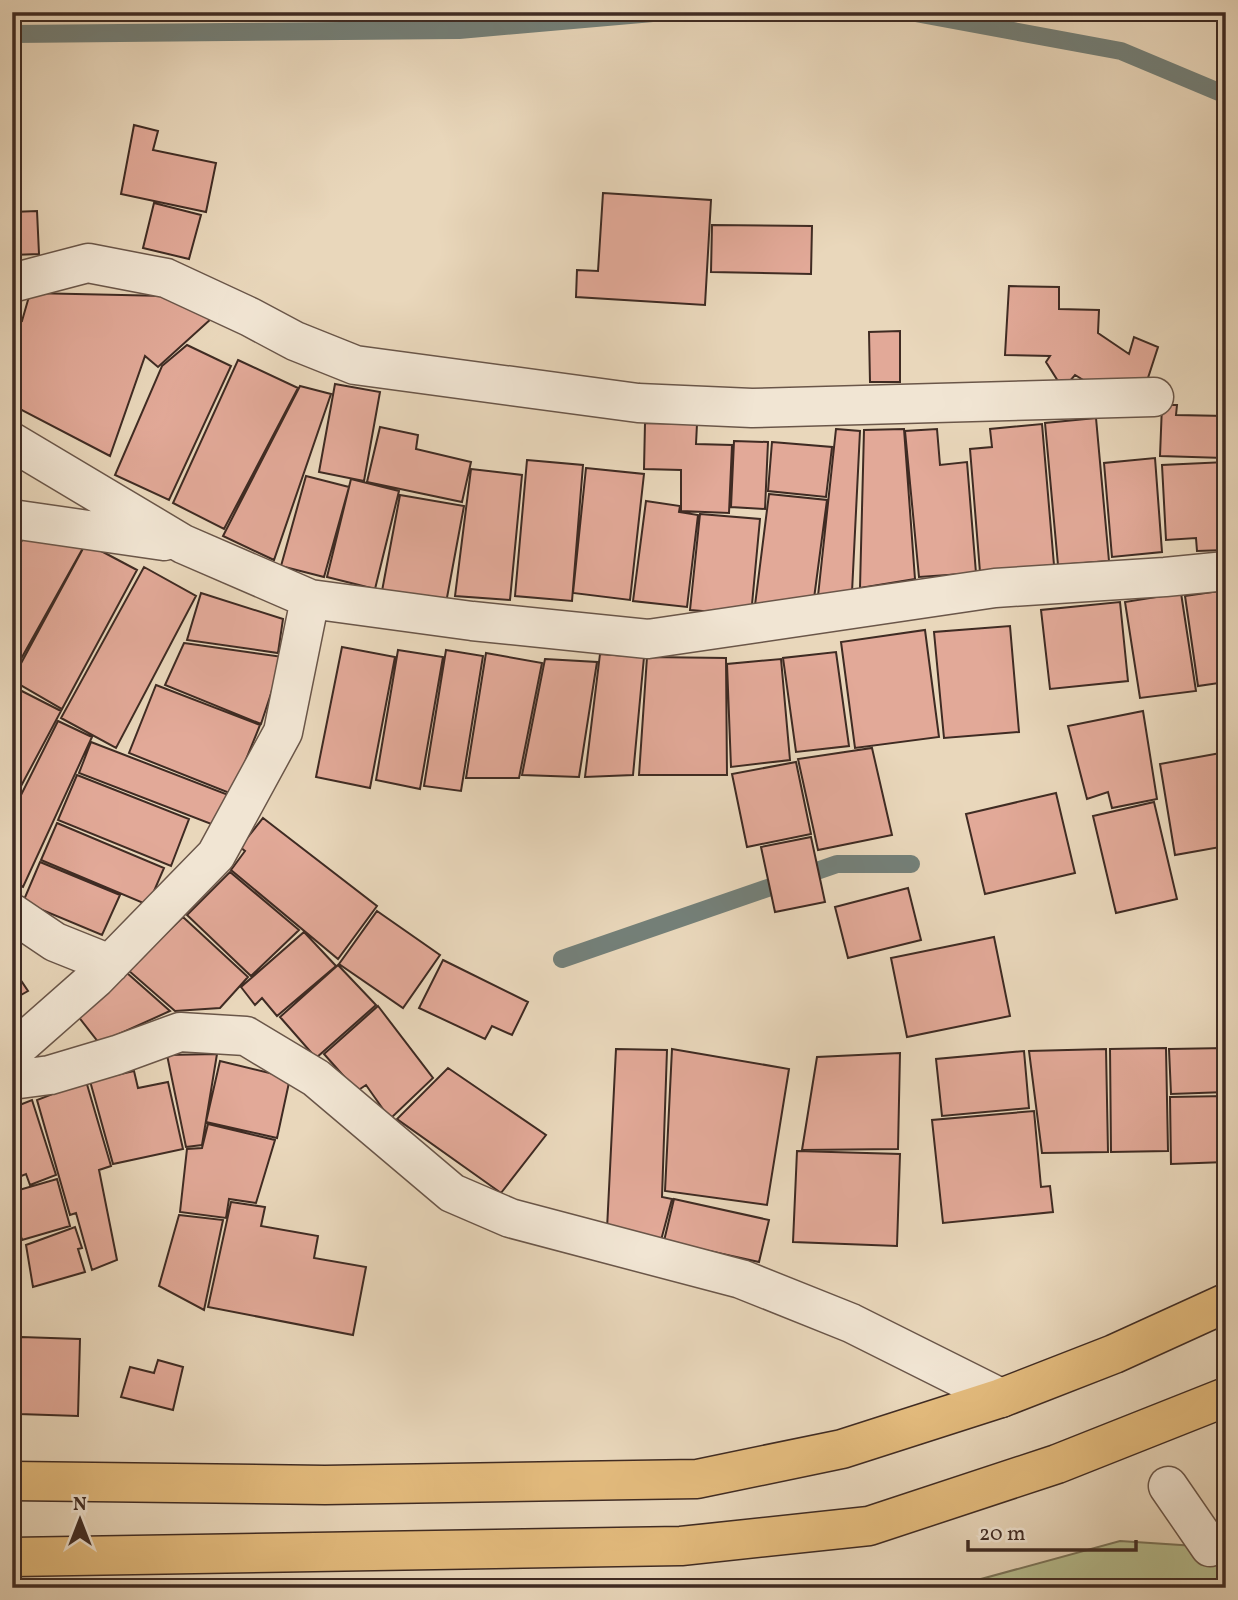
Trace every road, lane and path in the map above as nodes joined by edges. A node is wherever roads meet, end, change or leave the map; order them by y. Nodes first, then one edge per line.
1 (12, 284) edge
2 (1154, 397) dead end
3 (12, 442) edge
4 (12, 519) edge
5 (183, 544) junction
6 (1226, 570) edge
7 (310, 599) junction
8 (12, 913) edge
9 (110, 964) junction
10 (12, 1052) edge
11 (12, 1080) edge
12 (1226, 1303) edge
13 (1226, 1397) edge
14 (1001, 1398) junction
15 (12, 1481) edge
16 (1168, 1486) dead end
17 (1226, 1541) edge
18 (12, 1557) edge

1 - 2 street
3 - 5 street
4 - 5 street
5 - 7 street
6 - 7 street
7 - 9 street
8 - 9 street
9 - 10 street
11 - 14 street
12 - 14 highway
13 - 18 highway
14 - 15 highway
16 - 17 street

